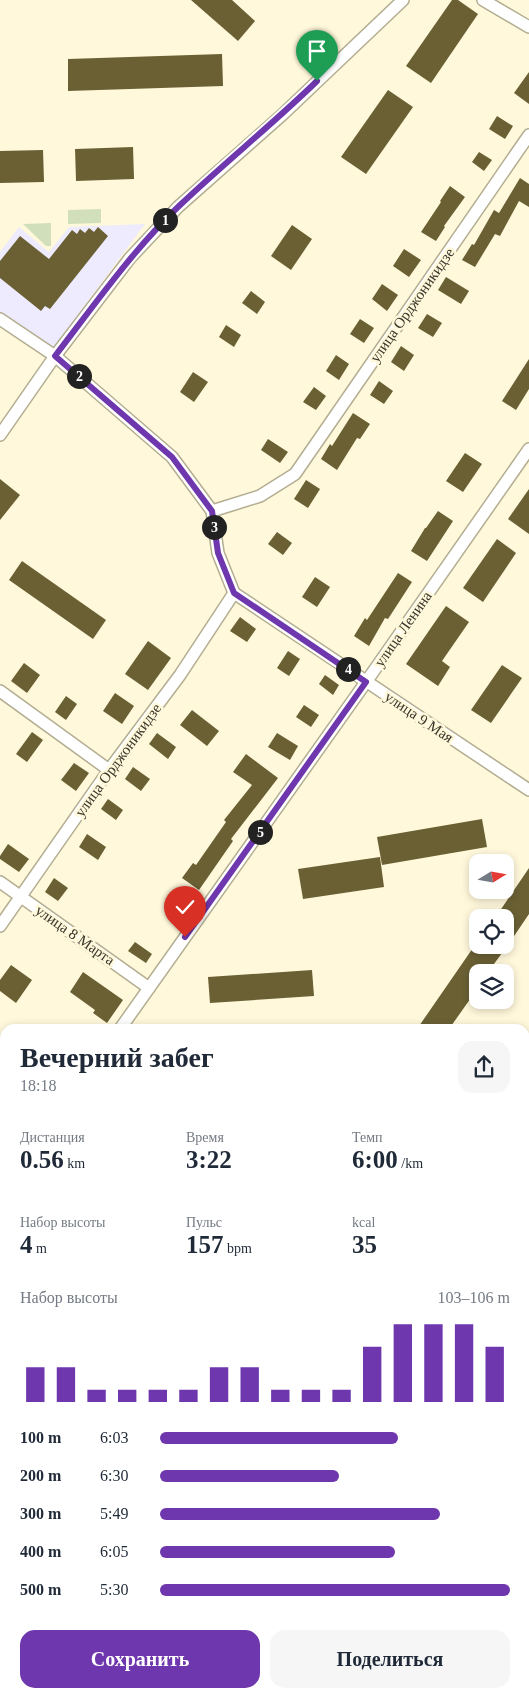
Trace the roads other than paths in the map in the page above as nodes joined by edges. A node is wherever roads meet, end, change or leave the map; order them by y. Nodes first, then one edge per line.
1 (403, 0) edge
2 (483, 0) edge
3 (529, 27) edge
4 (529, 136) edge
5 (0, 320) edge
6 (55, 356) junction
7 (0, 434) edge
8 (529, 448) edge
9 (212, 511) junction
10 (234, 593) junction
11 (366, 682) junction
12 (0, 691) edge
13 (109, 770) junction
14 (529, 790) edge
15 (0, 882) edge
16 (21, 896) junction
17 (0, 926) edge
18 (149, 988) junction
19 (124, 1024) edge

1 - 6 street
2 - 3 street
4 - 9 street, улица Орджоникидзе
5 - 6 street
6 - 7 street
6 - 9 street
8 - 11 street, улица Ленина
9 - 10 street
10 - 11 street, улица 9 Мая
10 - 13 street, улица Орджоникидзе
11 - 14 street, улица 9 Мая
11 - 18 street, улица Ленина
12 - 13 street
13 - 16 street, улица Орджоникидзе
15 - 16 street, улица 8 Марта
16 - 17 street, улица Орджоникидзе
16 - 18 street, улица 8 Марта
18 - 19 street, улица Ленина

